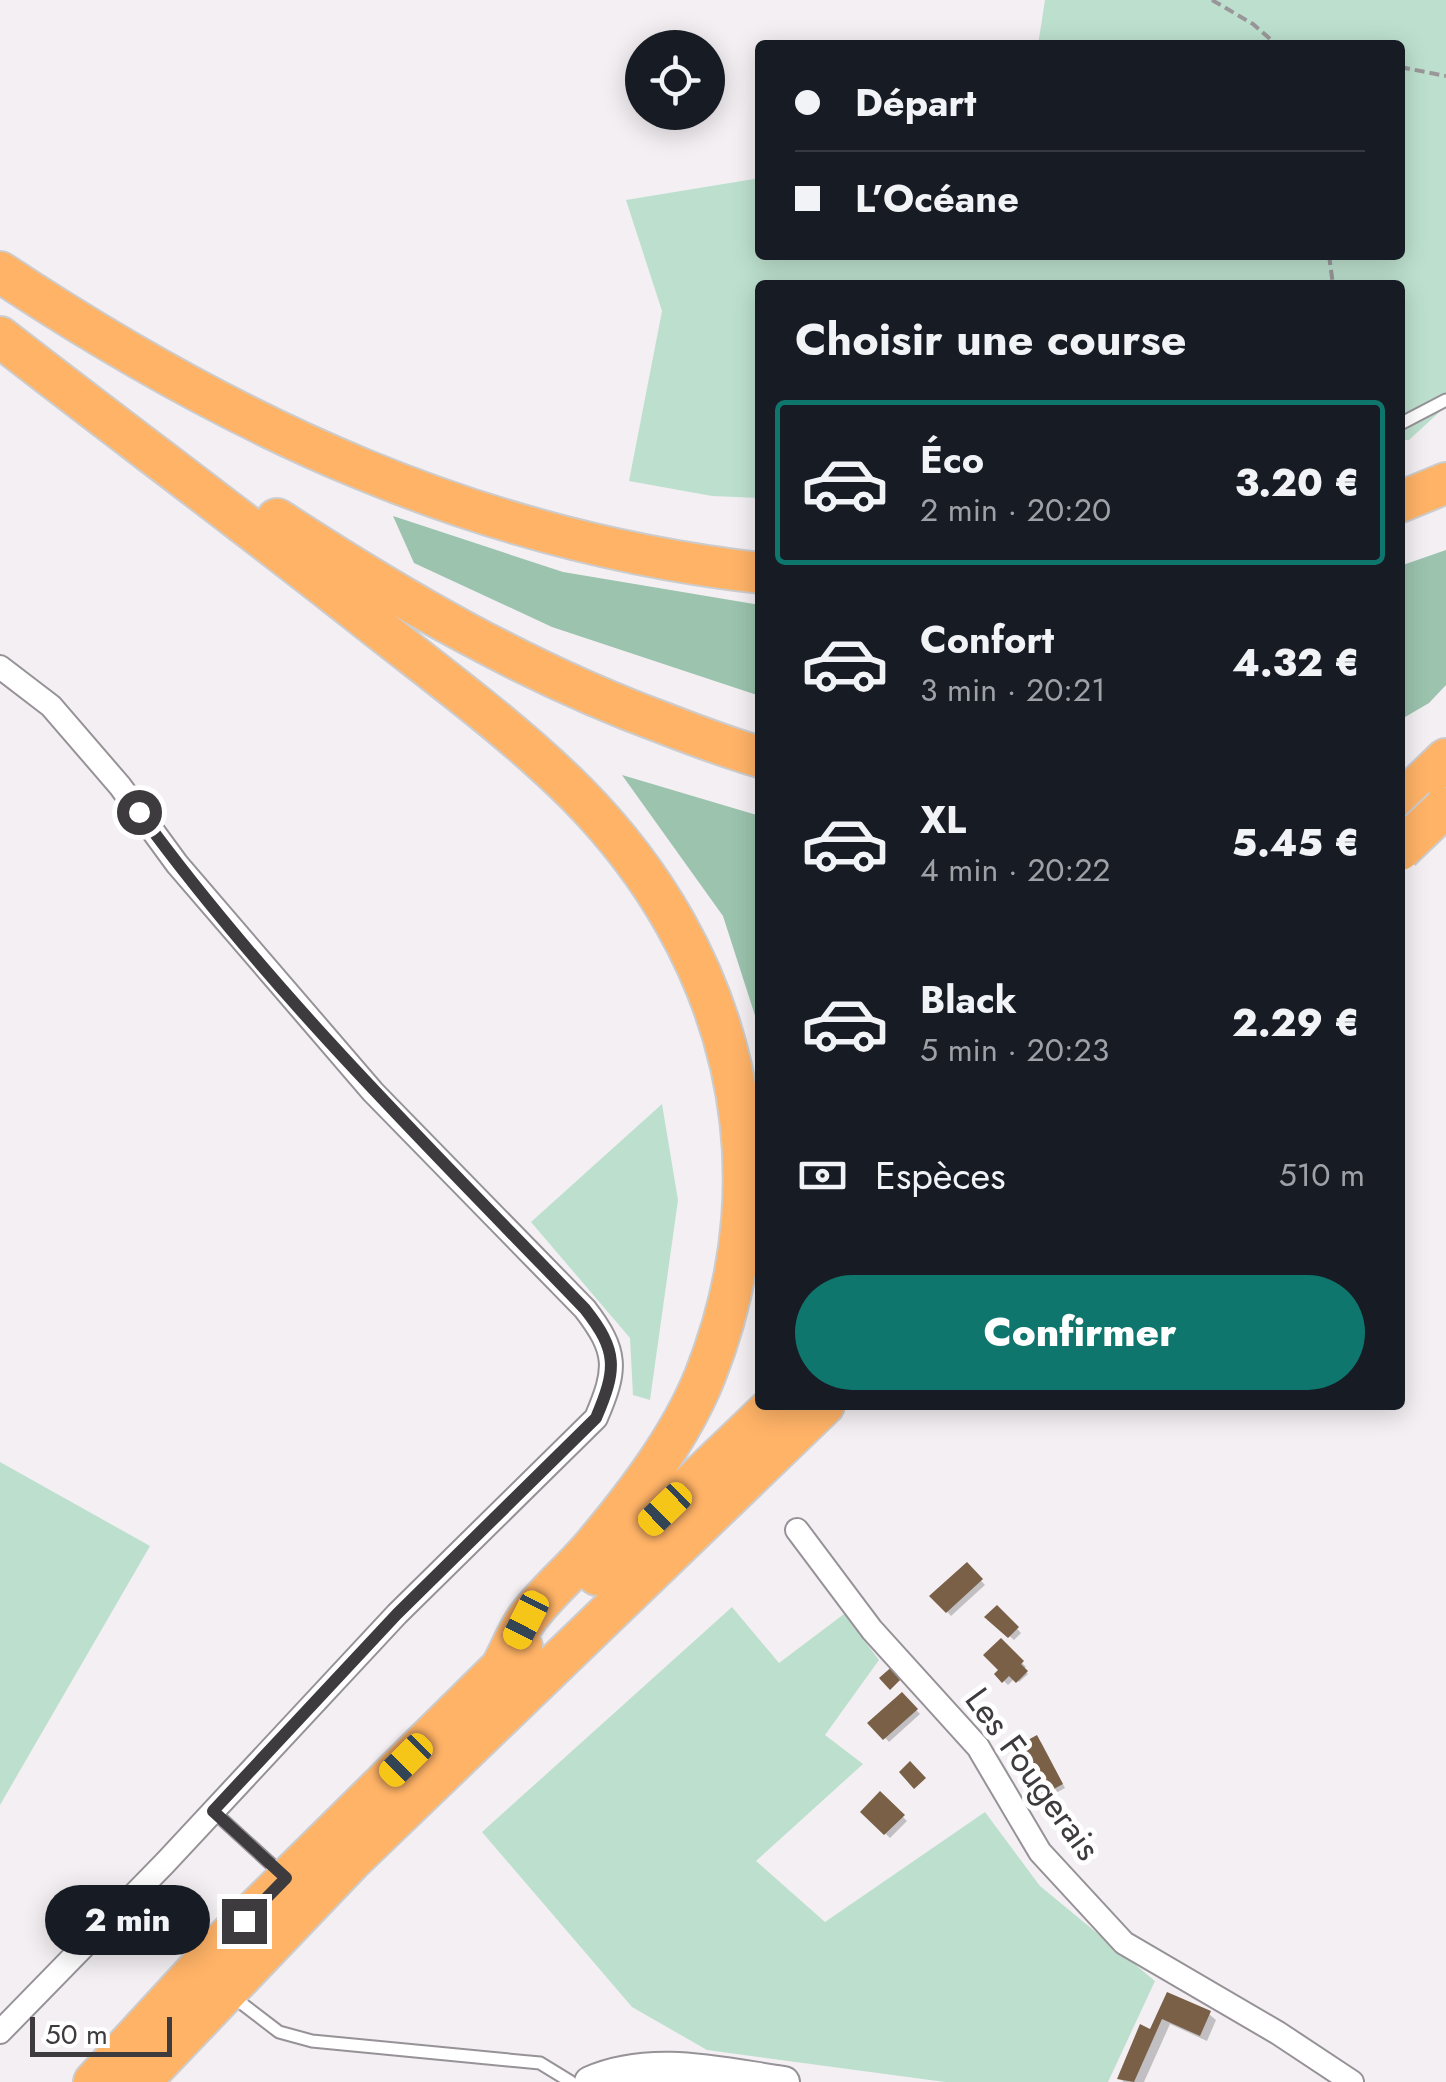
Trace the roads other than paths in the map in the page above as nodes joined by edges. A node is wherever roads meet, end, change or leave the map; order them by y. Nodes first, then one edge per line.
1 (0, 272) edge
2 (0, 320) edge
3 (0, 337) edge
4 (1446, 400) edge
5 (1405, 421) edge
6 (1446, 483) edge
7 (1405, 500) edge
8 (1446, 506) edge
9 (1405, 519) edge
10 (755, 572) edge
11 (0, 667) edge
12 (755, 755) edge
13 (1446, 758) edge
14 (1405, 798) edge
15 (1446, 808) edge
16 (1405, 814) edge
17 (1405, 845) edge
18 (769, 1410) edge
19 (819, 1410) edge
20 (797, 1530) dead end
21 (502, 1666) junction
22 (213, 1811) junction
23 (286, 1878) junction
24 (224, 1991) junction
25 (0, 2032) edge
26 (94, 2082) edge
27 (140, 2082) edge
28 (571, 2082) edge
29 (590, 2082) edge
30 (784, 2082) edge
31 (1352, 2082) edge

1 - 10 highway
2 - 12 highway
3 - 21 highway
4 - 5 lane
6 - 7 highway
8 - 9 highway
11 - 22 street
13 - 14 highway
15 - 16 highway
15 - 17 highway, bridge
18 - 21 highway
19 - 24 highway
20 - 31 street, Les Fougerais
21 - 23 highway
22 - 23 lane
22 - 25 street
23 - 26 highway
24 - 27 highway
24 - 28 lane
29 - 30 street

